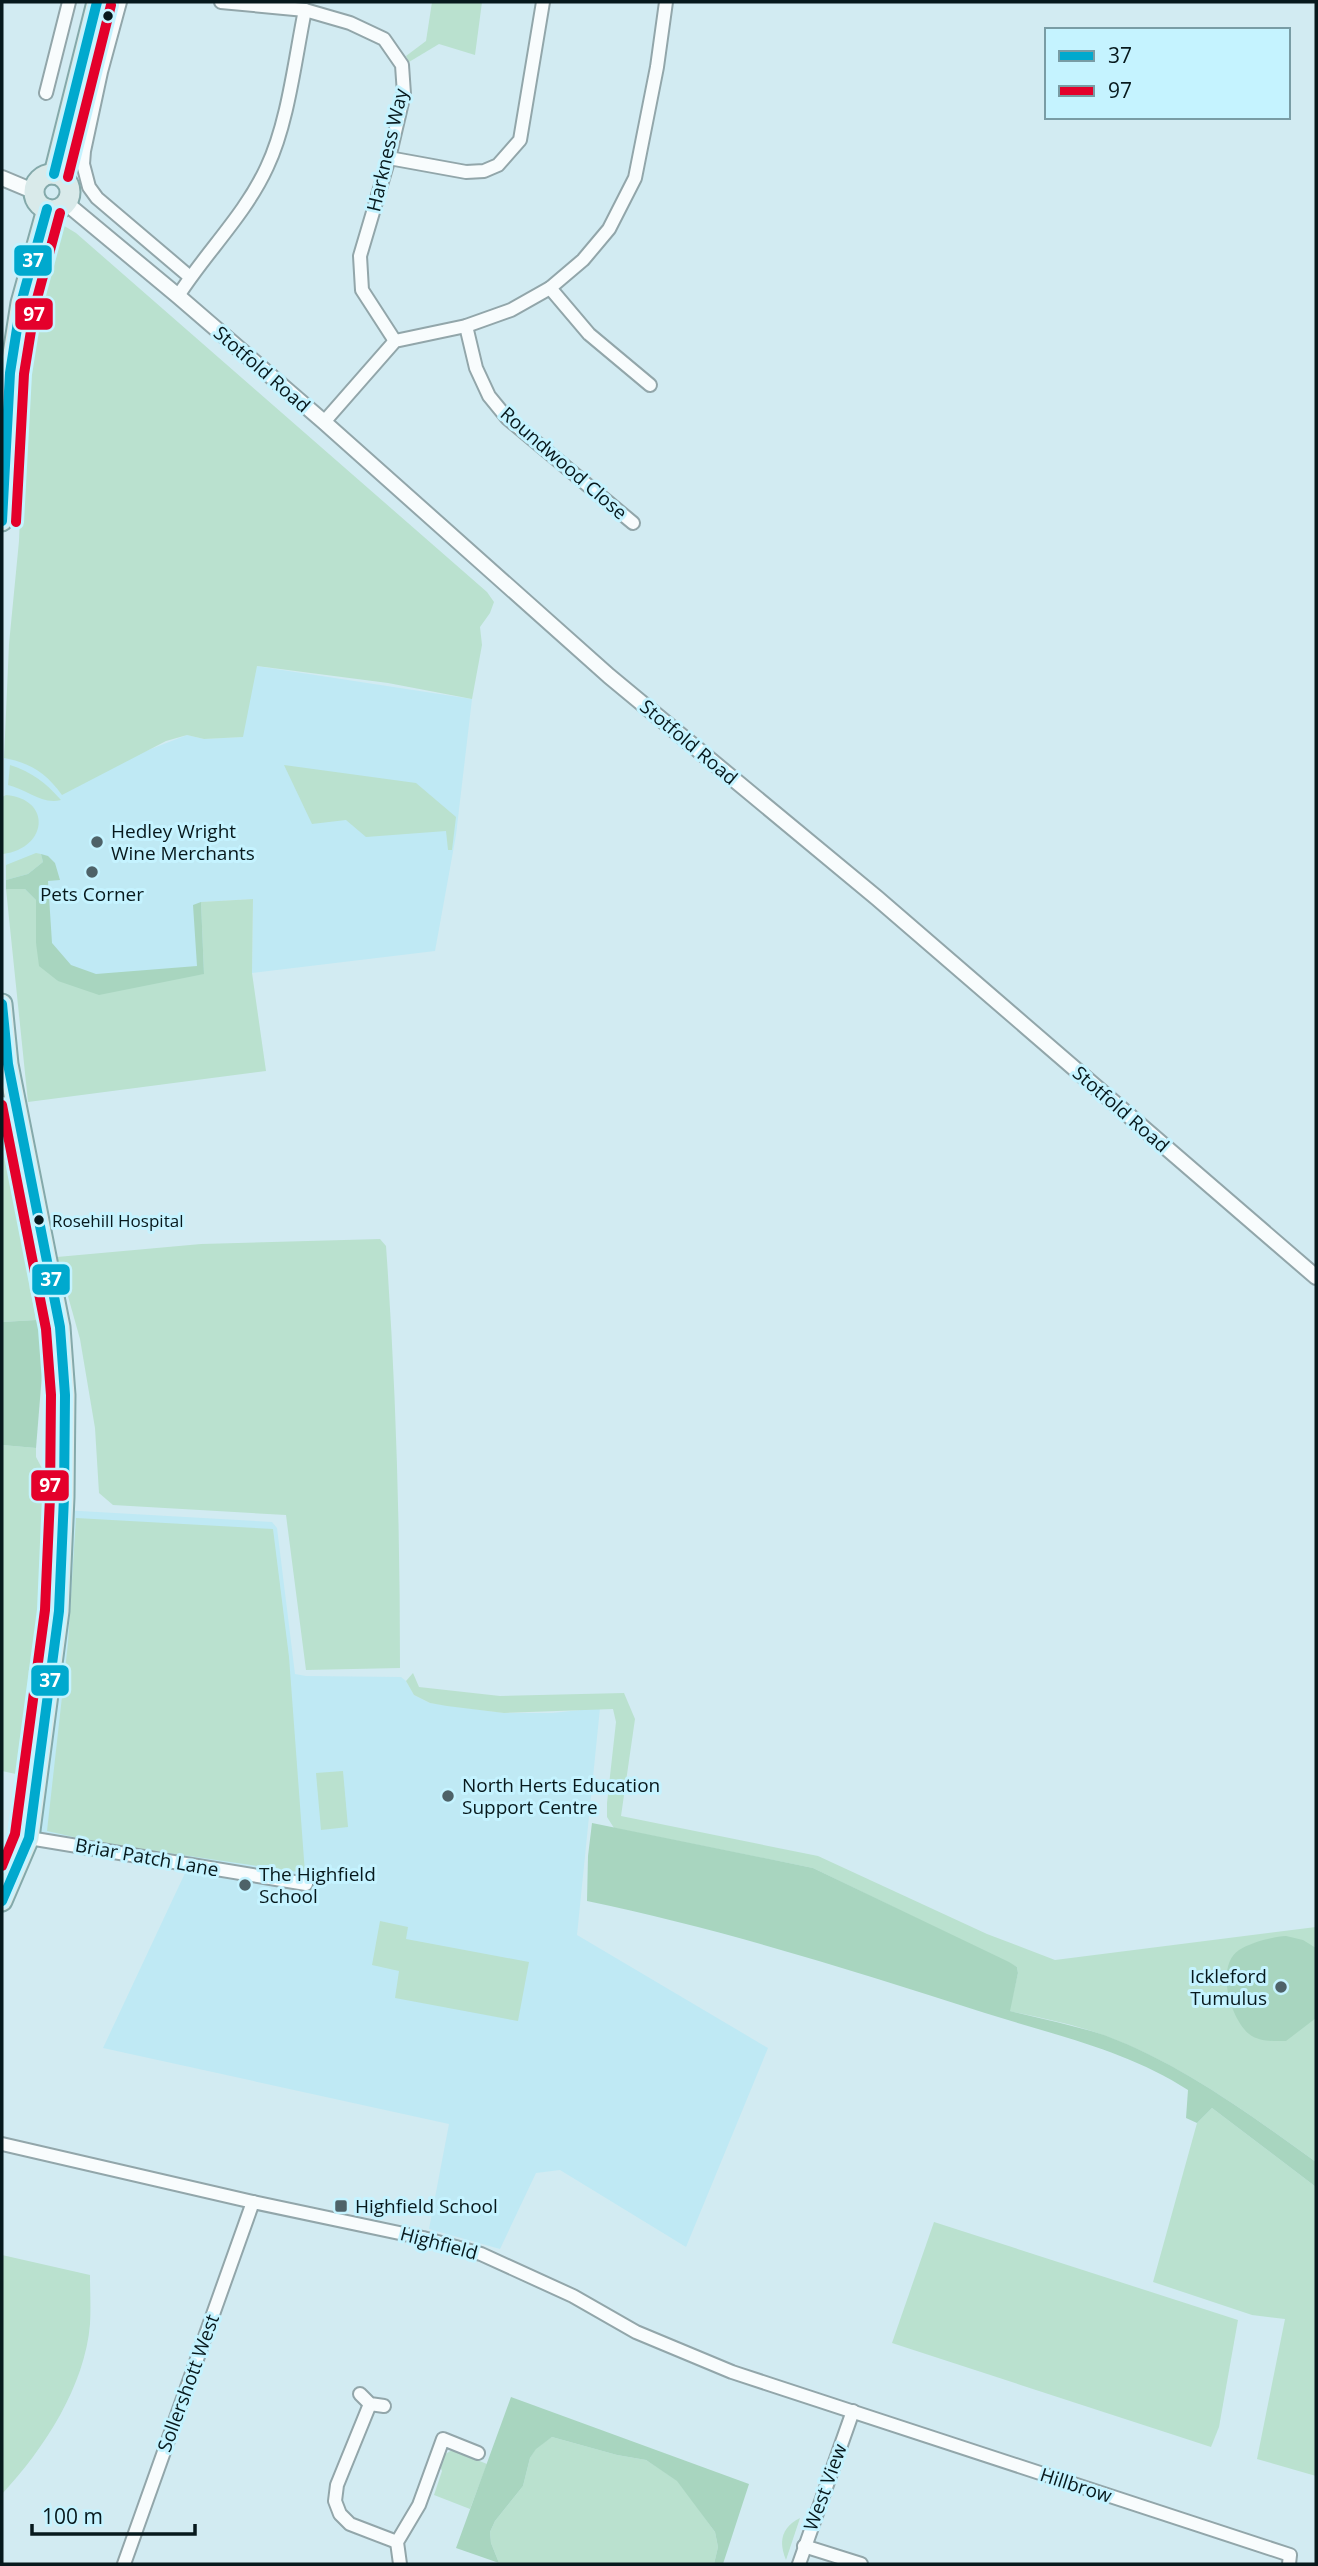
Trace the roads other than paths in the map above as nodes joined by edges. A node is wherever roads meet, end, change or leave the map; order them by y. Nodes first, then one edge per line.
1 (69, 2) edge
2 (97, 2) edge
3 (120, 2) edge
4 (221, 2) edge
5 (543, 2) edge
6 (666, 2) edge
7 (305, 10) junction
8 (53, 67) junction
9 (79, 74) junction
10 (46, 93) dead end
11 (389, 158) junction
12 (54, 174) junction
13 (2, 178) edge
14 (33, 191) junction
15 (66, 202) junction
16 (47, 209) junction
17 (190, 277) junction
18 (550, 288) junction
19 (178, 296) junction
20 (466, 326) junction
21 (395, 341) junction
22 (650, 385) dead end
23 (324, 422) junction
24 (2, 521) edge
25 (633, 523) dead end
26 (2, 1004) edge
27 (1316, 1277) edge
28 (29, 1838) junction
29 (306, 1884) dead end
30 (2, 1901) edge
31 (2, 2144) edge
32 (253, 2202) junction
33 (360, 2394) dead end
34 (370, 2404) junction
35 (384, 2406) dead end
36 (853, 2410) junction
37 (478, 2453) dead end
38 (397, 2542) junction
39 (804, 2546) junction
40 (124, 2564) edge
41 (400, 2564) edge
42 (799, 2564) edge
43 (861, 2564) edge
44 (1289, 2564) edge

1 - 8 street
2 - 9 main road
3 - 17 street
4 - 7 street, Harkness Way
5 - 11 street
6 - 18 street
7 - 11 street, Harkness Way
7 - 17 street
8 - 9 street
8 - 10 street
9 - 12 main road
11 - 21 street, Harkness Way
12 - 14 main road
12 - 15 main road
13 - 14 street
14 - 16 main road
15 - 16 main road
15 - 19 street, Stotfold Road
16 - 24 main road
17 - 19 street
18 - 20 street
18 - 22 street
19 - 23 street, Stotfold Road
20 - 21 street
20 - 25 street, Roundwood Close
21 - 23 street
23 - 27 street, Stotfold Road
26 - 28 main road
28 - 29 street, Briar Patch Lane
28 - 30 main road
31 - 32 street, Highfield
32 - 36 street, Highfield
32 - 40 street, Sollershott West
33 - 34 street
34 - 35 street
34 - 38 street
36 - 39 street, West View
36 - 44 street, Hillbrow
37 - 38 street
38 - 41 street
39 - 42 street, West View
39 - 43 street

